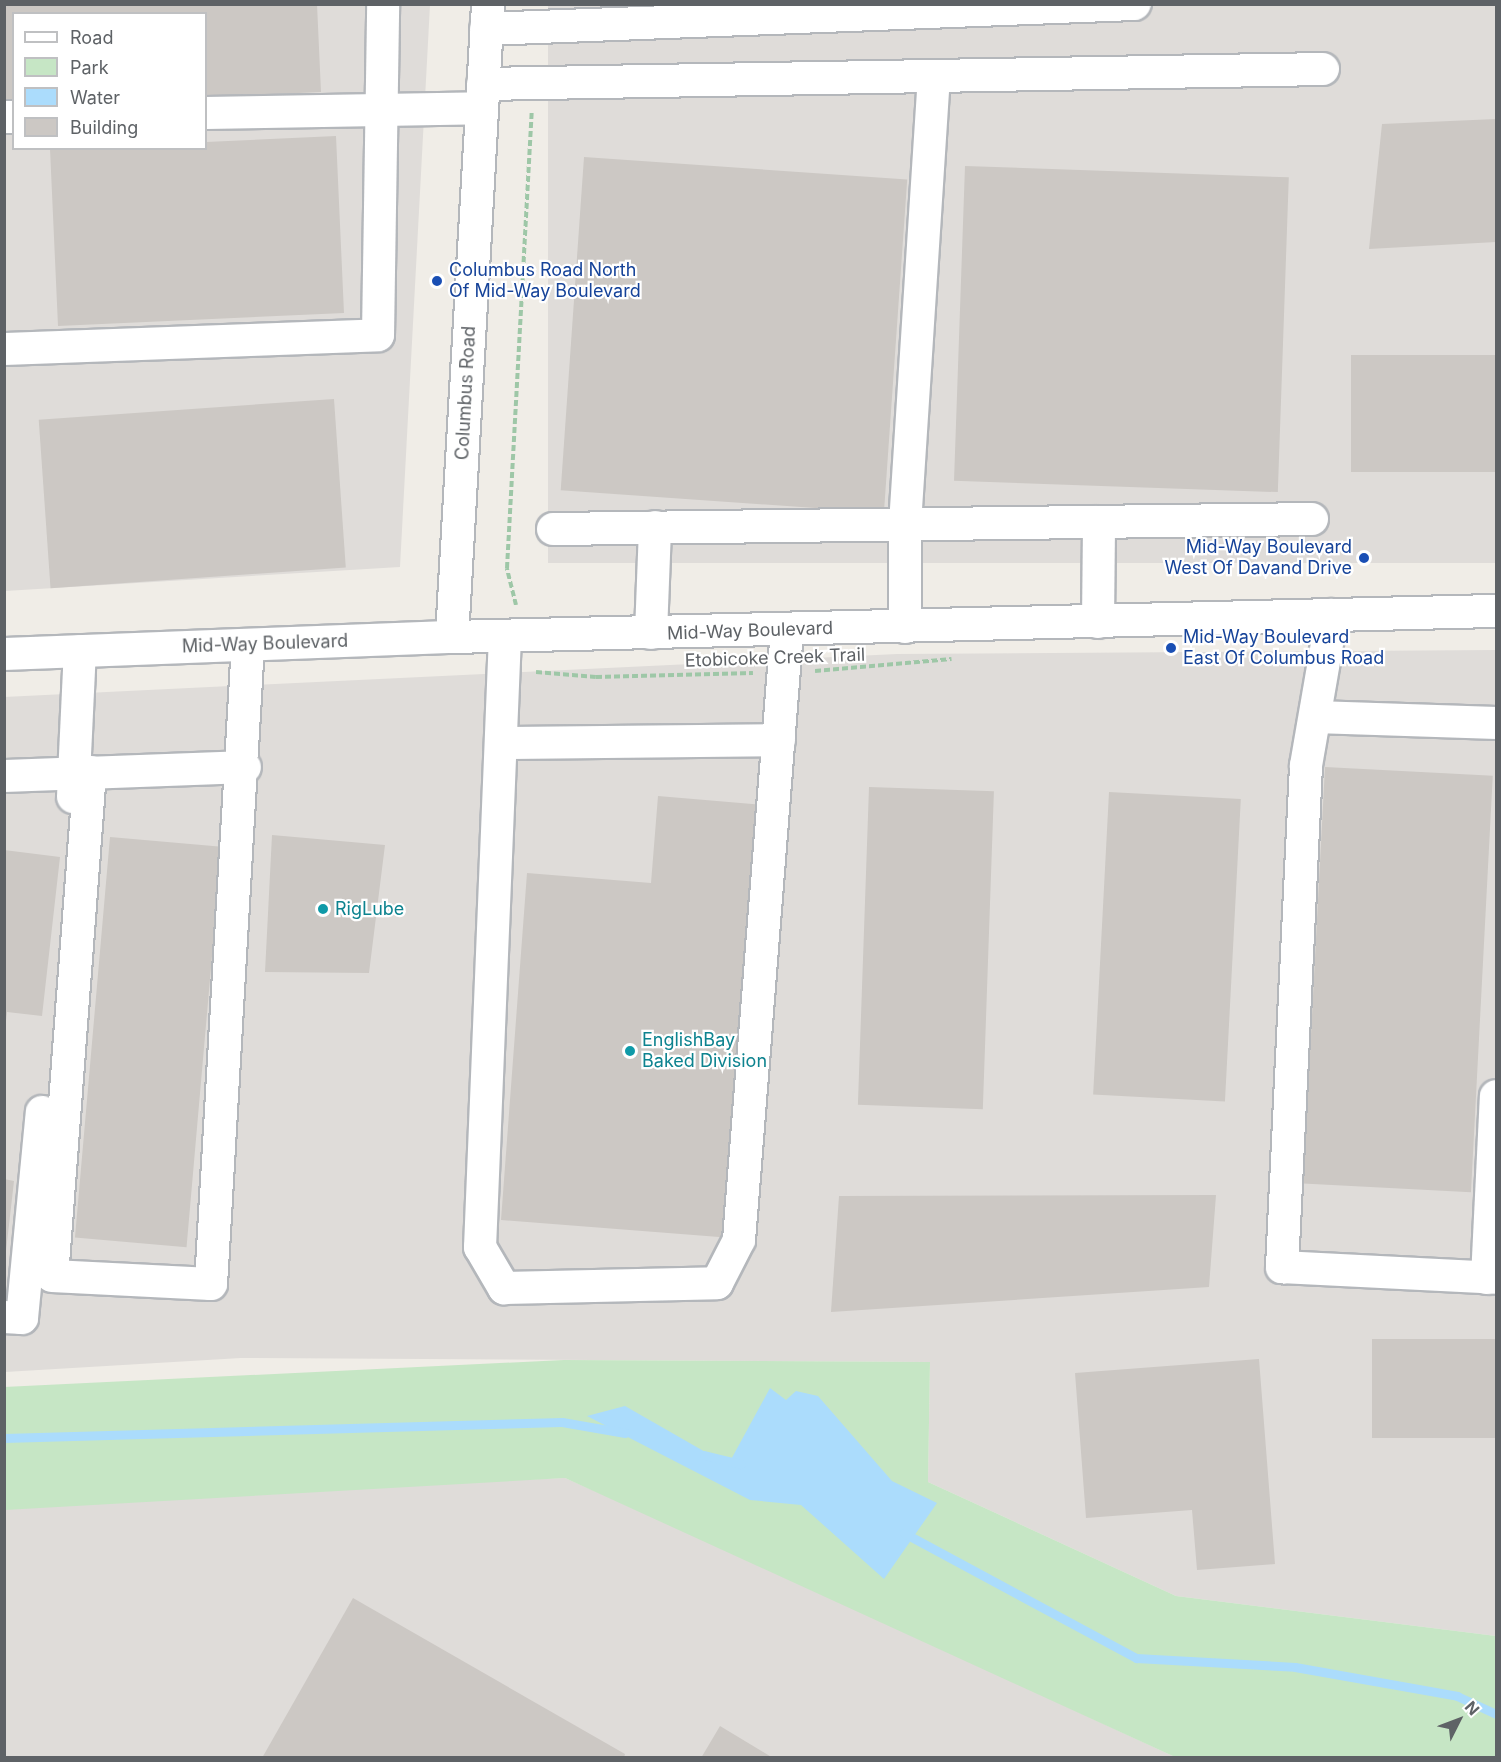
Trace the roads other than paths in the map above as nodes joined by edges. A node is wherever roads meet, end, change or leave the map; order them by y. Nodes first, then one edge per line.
1 (382, 4) edge
2 (1135, 4) edge
3 (597, 14) edge
4 (487, 17) edge
5 (1323, 69) dead end
6 (934, 80) junction
7 (483, 96) junction
8 (382, 110) junction
9 (207, 113) edge
10 (4, 349) edge
11 (1312, 519) dead end
12 (1099, 522) junction
13 (905, 524) junction
14 (655, 527) junction
15 (553, 529) dead end
16 (1497, 611) edge
17 (1332, 615) junction
18 (1098, 622) junction
19 (905, 627) junction
20 (787, 630) junction
21 (651, 633) junction
22 (505, 636) junction
23 (452, 637) junction
24 (248, 645) junction
25 (80, 651) junction
26 (4, 654) edge
27 (1316, 717) junction
28 (1497, 723) edge
29 (779, 740) junction
30 (502, 743) junction
31 (245, 767) junction
32 (83, 772) junction
33 (4, 776) edge
34 (1497, 1096) edge
35 (1495, 1144) edge
36 (1492, 1278) edge
37 (4, 1317) edge

1 - 8 street
2 - 3 street
3 - 4 street
4 - 7 street, Columbus Road
5 - 6 street
6 - 7 street
6 - 13 street
7 - 8 street
7 - 23 street, Columbus Road
8 - 9 street
8 - 10 street
11 - 12 street
12 - 13 street
12 - 18 street
13 - 14 street
13 - 19 street
14 - 15 street
14 - 21 street
16 - 17 street, Mid-Way Boulevard
17 - 18 street, Mid-Way Boulevard
17 - 27 street
18 - 19 street, Mid-Way Boulevard
19 - 20 street, Mid-Way Boulevard
20 - 21 street, Mid-Way Boulevard
20 - 29 street
21 - 22 street, Mid-Way Boulevard
22 - 23 street, Mid-Way Boulevard
22 - 30 street
23 - 24 street, Mid-Way Boulevard
24 - 25 street, Mid-Way Boulevard
24 - 31 street
25 - 26 street, Mid-Way Boulevard
25 - 32 street
27 - 28 street
27 - 36 street
29 - 30 street
29 - 30 street
31 - 32 street
31 - 32 street
32 - 33 street
32 - 37 street
34 - 35 street
35 - 36 street

